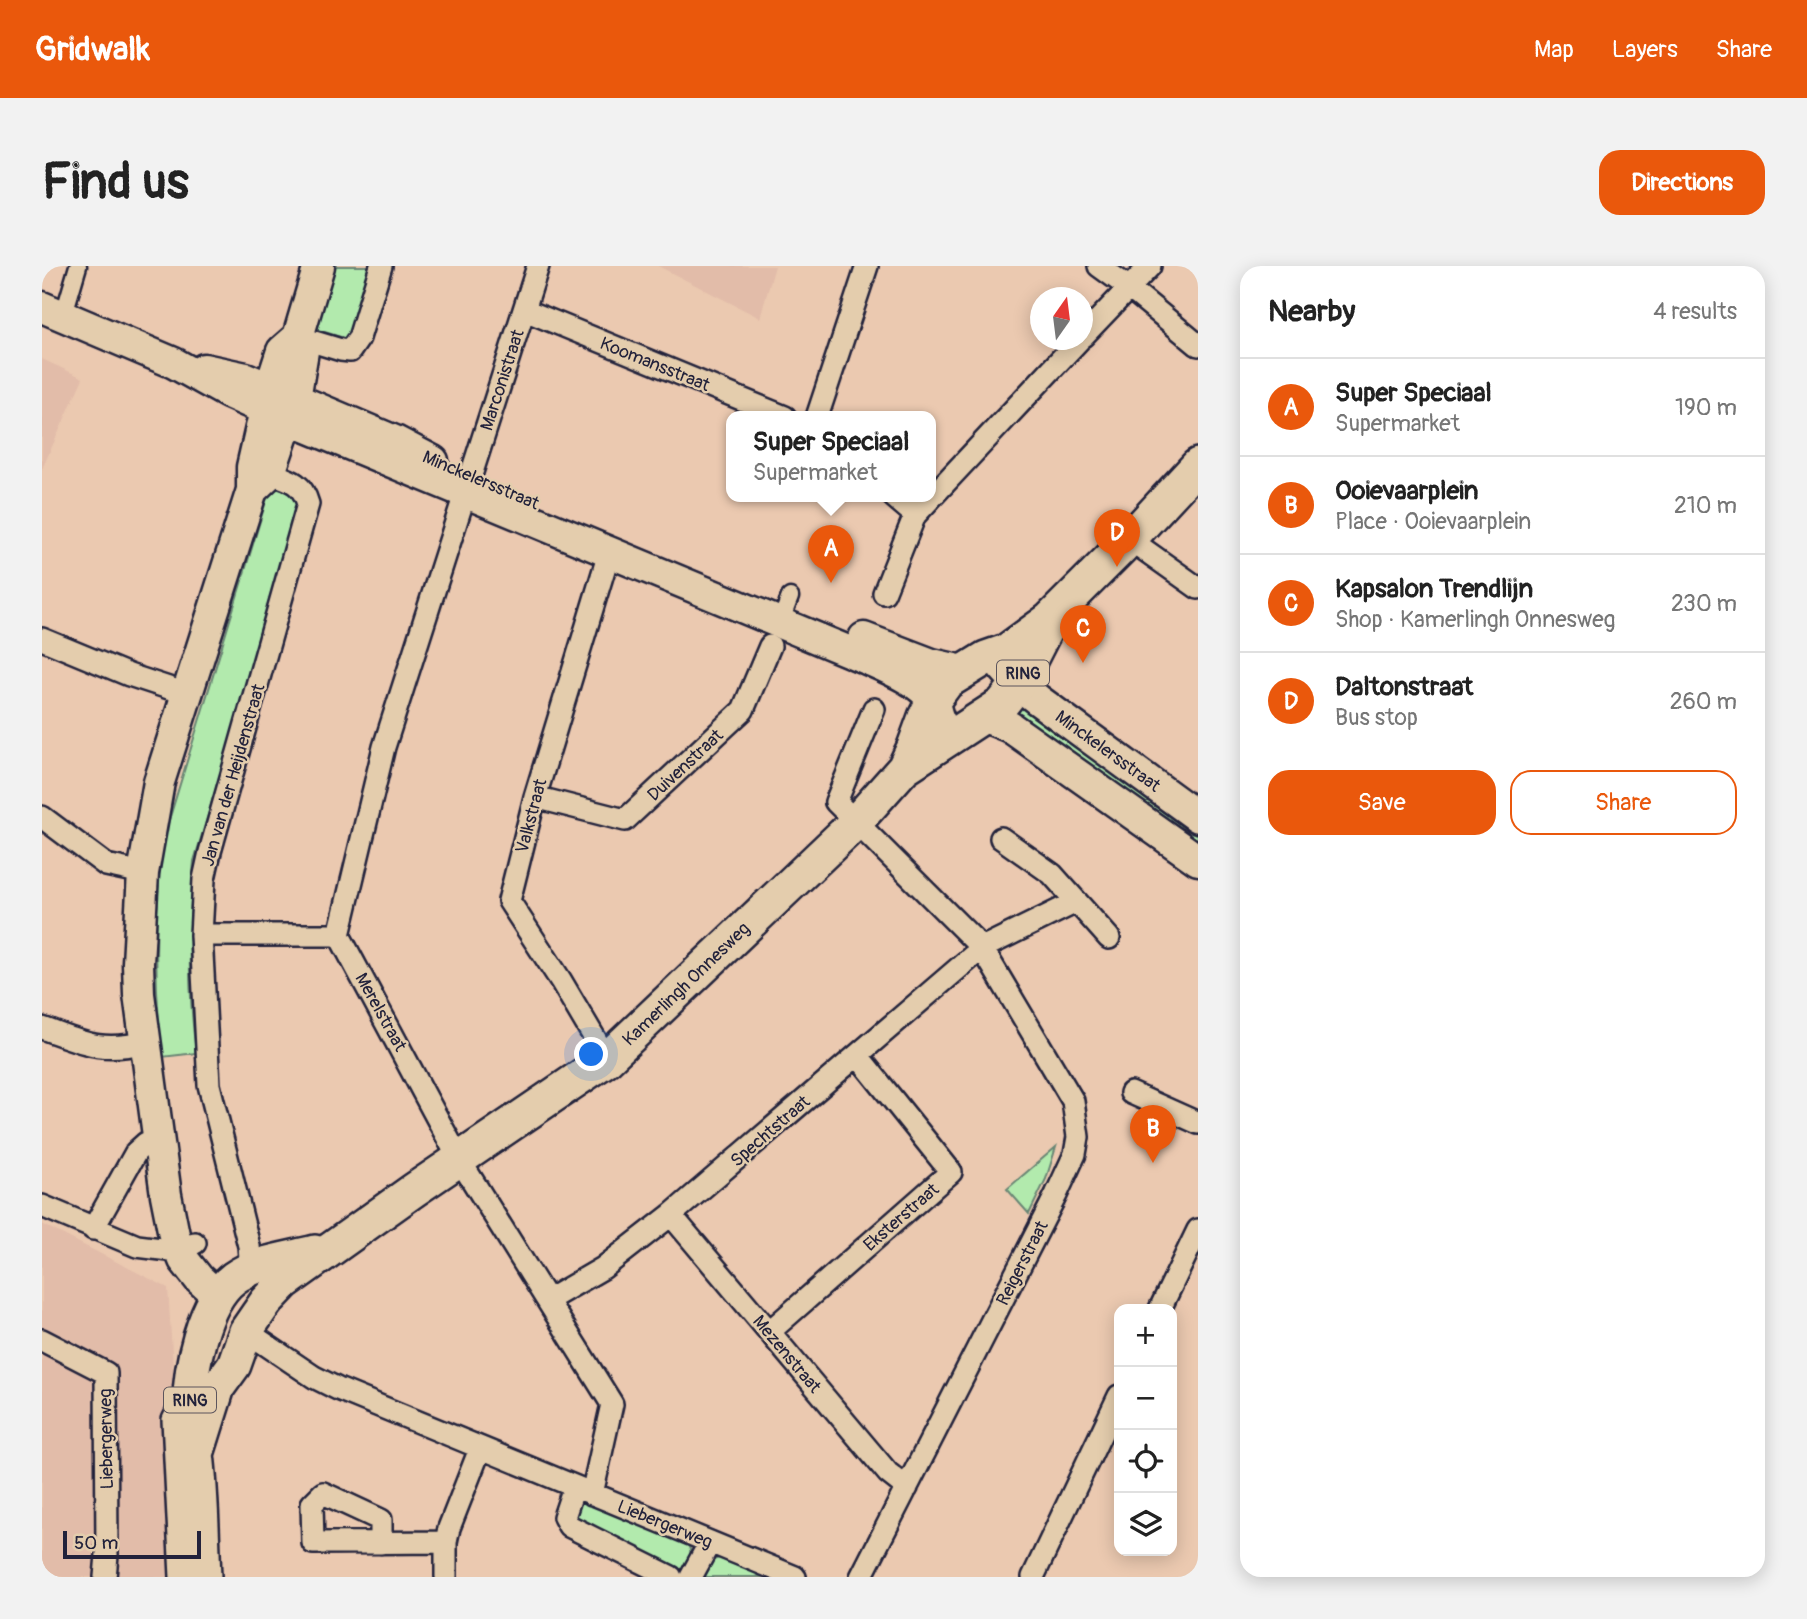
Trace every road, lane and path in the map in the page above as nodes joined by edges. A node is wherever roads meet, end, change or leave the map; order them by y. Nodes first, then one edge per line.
1 (78, 266) edge
2 (320, 266) edge
3 (381, 266) edge
4 (538, 266) edge
5 (867, 266) edge
6 (1099, 266) edge
7 (1150, 266) edge
8 (1128, 287) junction
9 (525, 310) junction
10 (52, 312) edge
11 (1093, 324) edge
12 (298, 337) junction
13 (1198, 345) edge
14 (1070, 350) edge
15 (279, 404) junction
16 (770, 411) edge
17 (819, 411) edge
18 (1198, 465) edge
19 (261, 482) junction
20 (469, 485) junction
21 (936, 493) edge
22 (900, 502) edge
23 (927, 502) edge
24 (915, 515) junction
25 (1129, 539) junction
26 (609, 553) junction
27 (1198, 587) edge
28 (884, 593) dead end
29 (782, 618) junction
30 (1050, 620) junction
31 (42, 639) edge
32 (975, 665) junction
33 (1018, 684) junction
34 (187, 694) junction
35 (933, 701) junction
36 (874, 709) dead end
37 (973, 724) junction
38 (904, 768) junction
39 (535, 797) junction
40 (42, 817) edge
41 (1198, 817) edge
42 (855, 823) junction
43 (1001, 838) dead end
44 (1198, 860) edge
45 (143, 873) junction
46 (1076, 902) junction
47 (201, 935) junction
48 (339, 935) junction
49 (1109, 938) dead end
50 (982, 948) junction
51 (42, 1028) edge
52 (146, 1042) junction
53 (858, 1056) junction
54 (607, 1059) junction
55 (1131, 1093) dead end
56 (1198, 1123) edge
57 (160, 1139) junction
58 (459, 1159) junction
59 (42, 1207) edge
60 (671, 1215) junction
61 (93, 1229) junction
62 (1198, 1230) edge
63 (187, 1246) junction
64 (331, 1248) junction
65 (234, 1281) junction
66 (548, 1300) junction
67 (266, 1302) junction
68 (1162, 1304) edge
69 (769, 1332) junction
70 (259, 1339) junction
71 (42, 1340) edge
72 (199, 1347) junction
73 (234, 1365) junction
74 (190, 1405) junction
75 (1114, 1407) edge
76 (481, 1449) junction
77 (197, 1454) junction
78 (907, 1488) junction
79 (583, 1490) junction
80 (446, 1542) junction
81 (710, 1542) junction
82 (381, 1543) dead end
83 (105, 1577) edge
84 (181, 1577) edge
85 (204, 1577) edge
86 (446, 1577) edge
87 (671, 1577) edge
88 (691, 1577) edge
89 (795, 1577) edge
90 (861, 1577) edge
91 (1033, 1577) edge

1 - 10 street
2 - 12 main road
3 - 12 street
4 - 9 street, Marconistraat
5 - 17 street
6 - 8 street
7 - 8 street
8 - 11 street
8 - 13 street
9 - 16 street, Koomansstraat
9 - 20 street, Marconistraat
10 - 15 main road, Minckelersstraat
12 - 15 main road
14 - 21 street
15 - 19 main road
15 - 20 main road, Minckelersstraat
18 - 25 main road, Kamerlingh Onnesweg / RING
19 - 34 main road
19 - 47 street, Jan van der Heijdenstraat
20 - 26 main road, Minckelersstraat
20 - 29 main road, Minckelersstraat
20 - 48 street
22 - 24 street
23 - 24 street
24 - 28 street
25 - 27 street
25 - 30 main road, Kamerlingh Onnesweg / RING
26 - 29 main road, Minckelersstraat
26 - 39 street, Valkstraat
29 - 32 main road, Minckelersstraat
29 - 35 main road, Minckelersstraat
29 - 39 street, Duivenstraat
30 - 32 main road, Kamerlingh Onnesweg / RING
30 - 33 main road, Kamerlingh Onnesweg / RING
31 - 34 street
32 - 33 main road, Minckelersstraat
32 - 35 main road, Kamerlingh Onnesweg / RING
33 - 37 main road, Kamerlingh Onnesweg / RING
33 - 41 main road, Minckelersstraat
34 - 45 main road
35 - 37 main road, Minckelersstraat
35 - 38 main road, Kamerlingh Onnesweg / RING
36 - 42 street
37 - 38 main road, Kamerlingh Onnesweg / RING
37 - 44 main road, Minckelersstraat
38 - 42 main road, Kamerlingh Onnesweg / RING
39 - 54 street, Valkstraat
40 - 45 street
42 - 50 street, Reigerstraat
42 - 54 main road, Kamerlingh Onnesweg / RING
43 - 46 street
45 - 52 main road
46 - 49 street
46 - 50 street
47 - 48 street
47 - 65 street, Jan van der Heijdenstraat
48 - 58 street, Merelstraat
50 - 53 street, Spechtstraat
50 - 78 street, Reigerstraat
51 - 52 street
52 - 57 main road
53 - 60 street, Spechtstraat
53 - 69 street, Eksterstraat
54 - 58 main road, Kamerlingh Onnesweg / RING
55 - 56 street
57 - 61 street
57 - 63 main road
58 - 64 main road, Kamerlingh Onnesweg / RING
58 - 66 street, Merelstraat
59 - 61 street
60 - 66 street, Spechtstraat
60 - 69 street, Mezenstraat
61 - 63 street
62 - 68 street
63 - 65 main road
64 - 65 main road, Kamerlingh Onnesweg / RING
64 - 67 main road, Kamerlingh Onnesweg / RING
65 - 67 main road
65 - 72 main road, RING
66 - 79 street, Merelstraat
67 - 70 main road, RING
69 - 78 street, Mezenstraat
70 - 73 main road, RING
70 - 76 street, Liebergerweg
71 - 83 street, Liebergerweg
72 - 73 main road, RING
72 - 74 main road, RING
73 - 77 main road, RING
74 - 77 main road, RING
74 - 84 street
75 - 91 street
76 - 79 street, Liebergerweg
76 - 80 street
77 - 85 main road, RING
78 - 90 street, Reigerstraat
79 - 81 street, Liebergerweg
79 - 87 street
80 - 82 street
80 - 86 street
81 - 88 street
81 - 89 street, Liebergerweg

